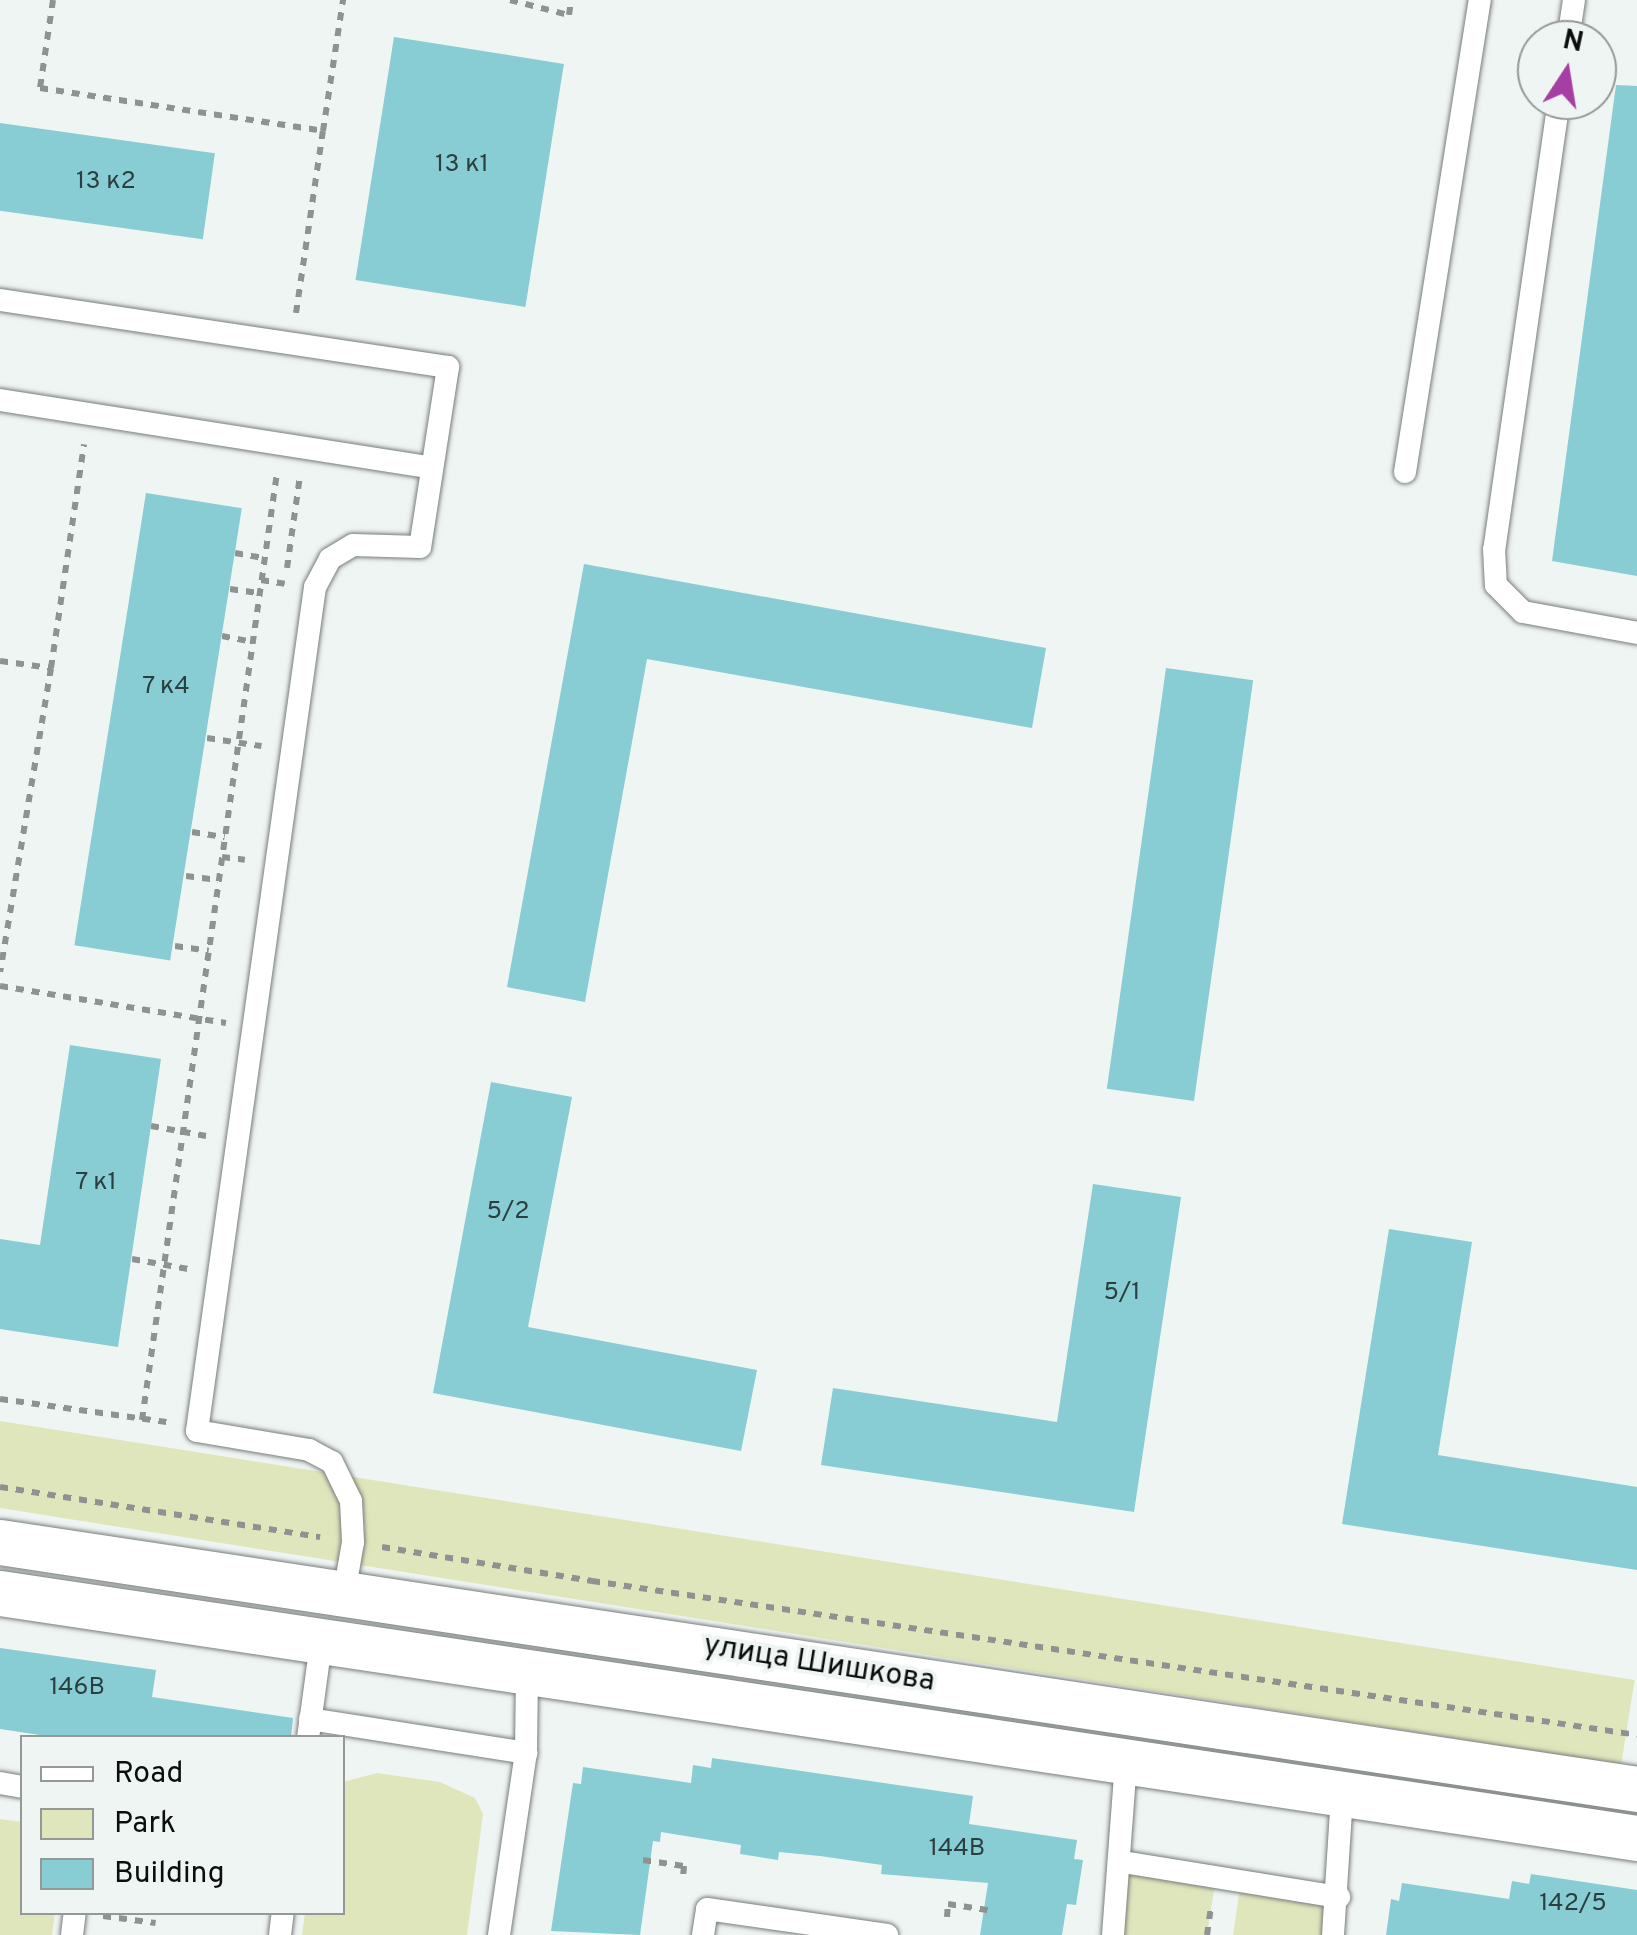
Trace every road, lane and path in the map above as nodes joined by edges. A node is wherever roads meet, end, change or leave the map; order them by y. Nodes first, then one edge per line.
1 (53, 0) edge
2 (343, 0) edge
3 (510, 0) edge
4 (571, 0) edge
5 (1480, 0) edge
6 (1556, 120) edge
7 (323, 132) junction
8 (0, 300) edge
9 (292, 344) junction
10 (0, 400) edge
11 (87, 413) junction
12 (432, 468) junction
13 (277, 472) dead end
14 (1405, 472) dead end
15 (300, 474) dead end
16 (235, 553) dead end
17 (264, 558) junction
18 (261, 580) junction
19 (284, 584) junction
20 (230, 589) dead end
21 (260, 593) junction
22 (282, 602) dead end
23 (1637, 634) edge
24 (222, 636) dead end
25 (252, 642) junction
26 (0, 661) edge
27 (51, 668) junction
28 (264, 728) dead end
29 (207, 738) dead end
30 (238, 743) junction
31 (262, 746) junction
32 (259, 765) dead end
33 (192, 832) dead end
34 (224, 837) junction
35 (248, 841) dead end
36 (222, 857) junction
37 (246, 860) junction
38 (186, 876) dead end
39 (243, 878) dead end
40 (218, 880) junction
41 (174, 946) dead end
42 (208, 952) junction
43 (0, 972) edge
44 (0, 986) edge
45 (225, 1004) dead end
46 (199, 1019) junction
47 (222, 1022) junction
48 (254, 1026) junction
49 (220, 1042) dead end
50 (209, 1117) dead end
51 (151, 1126) dead end
52 (182, 1132) junction
53 (206, 1136) junction
54 (204, 1155) dead end
55 (190, 1250) dead end
56 (132, 1258) dead end
57 (164, 1265) junction
58 (188, 1269) junction
59 (185, 1288) dead end
60 (0, 1399) edge
61 (168, 1404) dead end
62 (142, 1420) junction
63 (0, 1542) edge
64 (592, 1580) dead end
65 (0, 1593) edge
66 (344, 1594) junction
67 (321, 1643) junction
68 (527, 1673) junction
69 (309, 1728) edge
70 (1637, 1735) edge
71 (526, 1753) junction
72 (1126, 1762) junction
73 (1637, 1789) edge
74 (1342, 1794) junction
75 (1637, 1838) edge
76 (643, 1860) dead end
77 (1123, 1862) junction
78 (682, 1877) dead end
79 (1338, 1897) junction
80 (992, 1911) dead end
81 (92, 1915) edge
82 (947, 1917) dead end
83 (156, 1923) dead end
84 (499, 1935) edge
85 (703, 1935) edge
86 (887, 1935) edge
87 (1113, 1935) edge
88 (1333, 1935) edge

1 - 7 path
2 - 7 path
3 - 4 path
5 - 14 lane
6 - 23 lane
7 - 9 path
8 - 9 lane
9 - 12 lane
10 - 11 lane
11 - 12 lane
11 - 27 path
12 - 48 lane
13 - 17 path
15 - 19 path
16 - 17 path
17 - 18 path
18 - 19 path
18 - 21 path
19 - 22 path
20 - 21 path
21 - 25 path
24 - 25 path
25 - 30 path
26 - 27 path
27 - 43 path
28 - 31 path
29 - 30 path
30 - 31 path
30 - 34 path
31 - 32 path
33 - 34 path
34 - 36 path
35 - 37 path
36 - 37 path
36 - 40 path
37 - 39 path
38 - 40 path
40 - 42 path
41 - 42 path
42 - 46 path
44 - 46 path
45 - 47 path
46 - 47 path
46 - 52 path
47 - 48 path
47 - 49 path
48 - 66 lane
50 - 53 path
51 - 52 path
52 - 53 path
52 - 57 path
53 - 54 path
55 - 58 path
56 - 57 path
57 - 58 path
57 - 62 path
58 - 59 path
60 - 62 path
61 - 62 path
63 - 66 street, улица Шишкова
64 - 70 path
65 - 67 street, улица Шишкова
66 - 73 street, улица Шишкова
67 - 68 street, улица Шишкова
67 - 69 lane
68 - 71 lane
68 - 72 street, улица Шишкова
69 - 71 lane
71 - 84 lane
72 - 74 street, улица Шишкова
72 - 77 lane
74 - 75 street, улица Шишкова
74 - 79 lane
76 - 78 path
77 - 79 lane
77 - 87 lane
79 - 88 lane
80 - 82 path
81 - 83 path
85 - 86 lane

